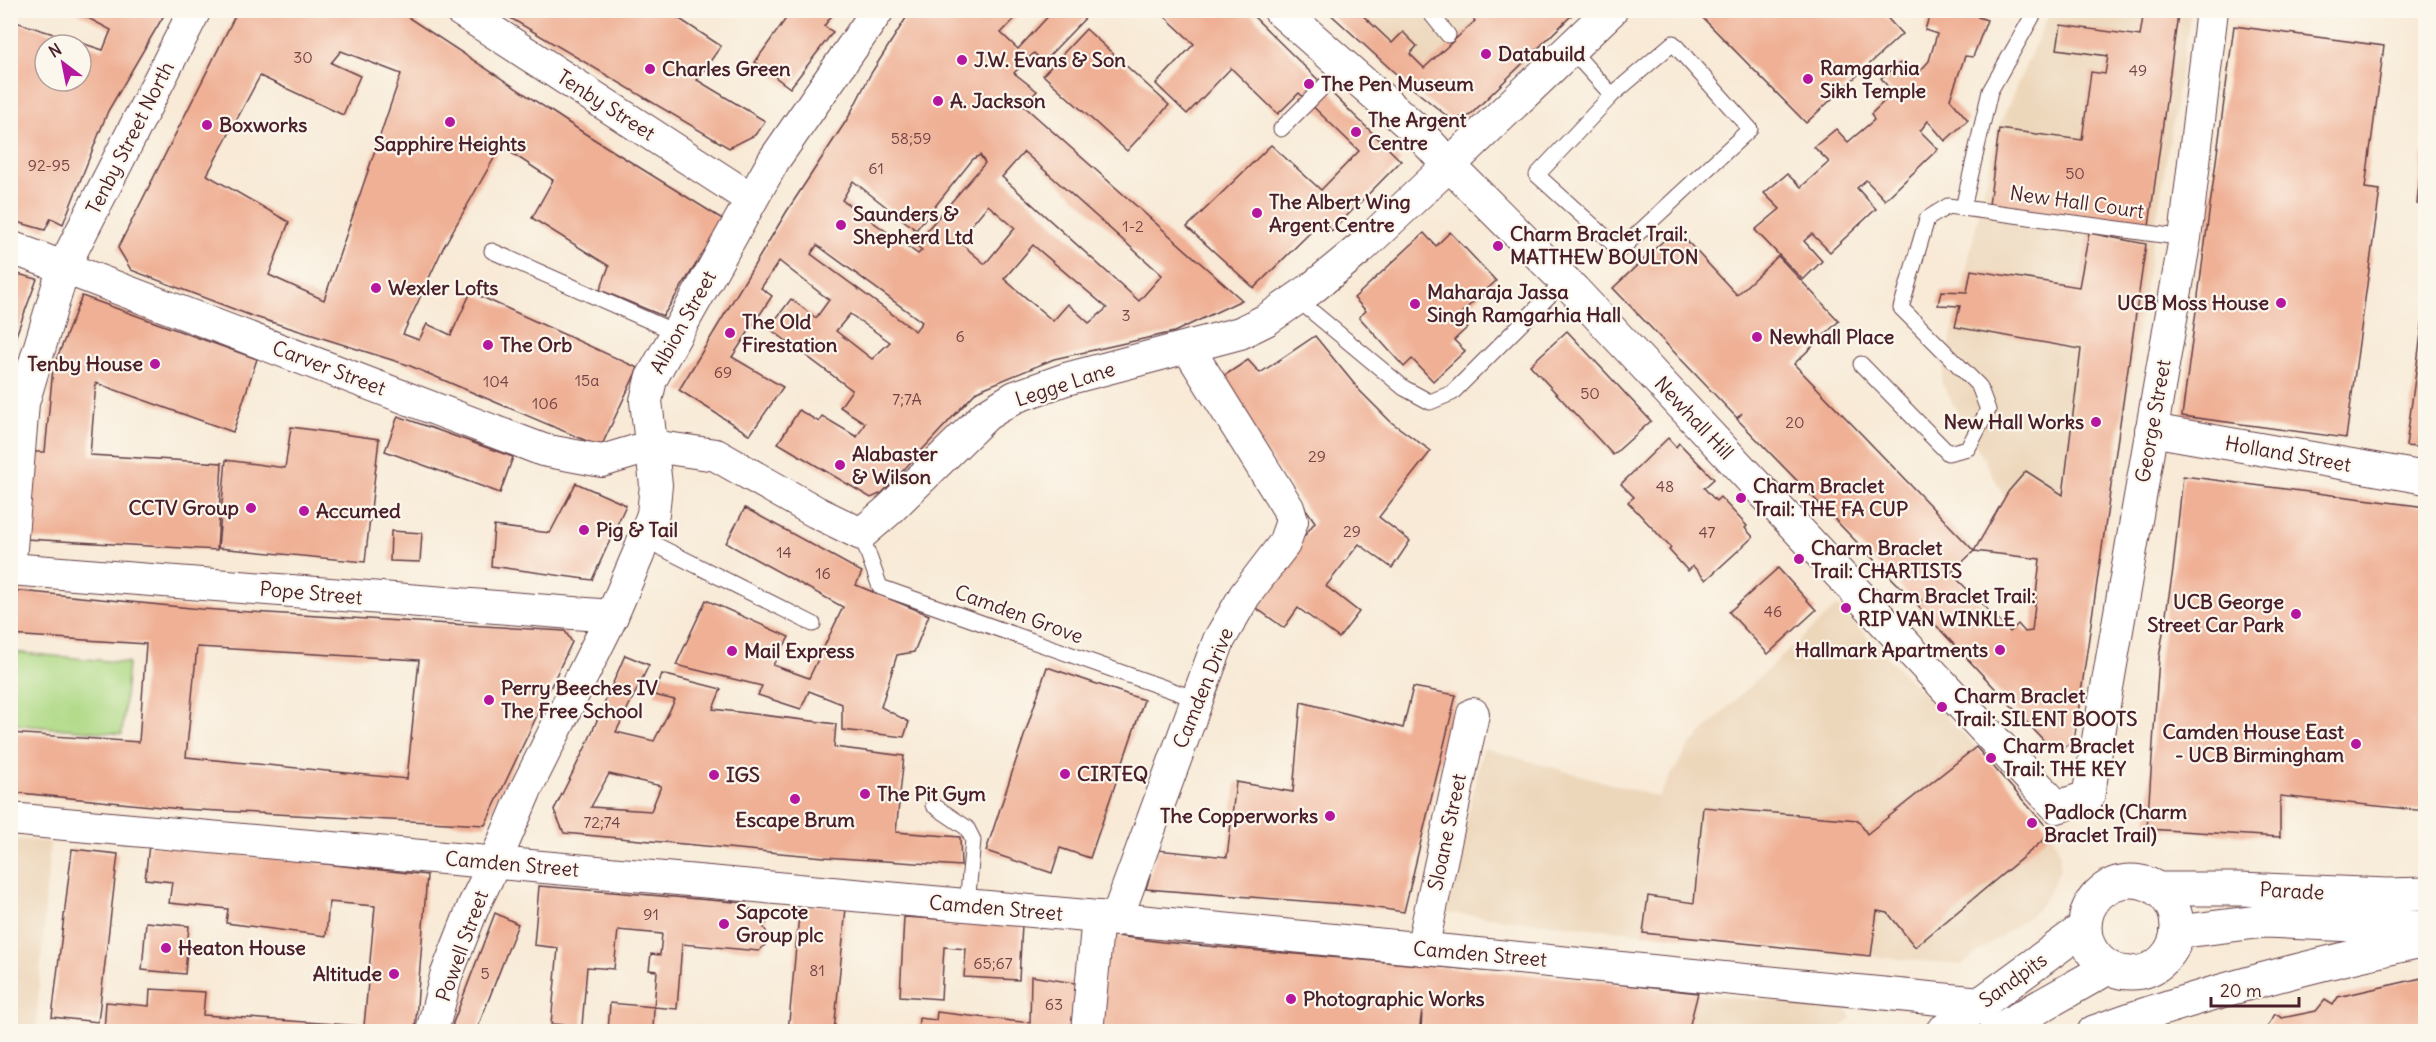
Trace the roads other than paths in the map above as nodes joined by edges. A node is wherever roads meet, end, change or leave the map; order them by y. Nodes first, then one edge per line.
1 (195, 10) edge
2 (460, 10) edge
3 (878, 10) edge
4 (1280, 10) edge
5 (1428, 10) edge
6 (1611, 10) edge
7 (2036, 10) edge
8 (2212, 10) edge
9 (1448, 35) dead end
10 (1570, 49) junction
11 (1343, 67) junction
12 (1612, 95) junction
13 (1281, 129) dead end
14 (1449, 165) junction
15 (751, 200) junction
16 (1963, 208) junction
17 (2185, 238) junction
18 (10, 247) edge
19 (492, 251) dead end
20 (64, 266) junction
21 (1565, 280) junction
22 (1297, 299) junction
23 (677, 333) junction
24 (1188, 348) junction
25 (1861, 364) dead end
26 (2151, 430) junction
27 (652, 446) junction
28 (2426, 478) edge
29 (861, 534) junction
30 (644, 539) junction
31 (10, 560) edge
32 (10, 569) edge
33 (612, 616) junction
34 (813, 624) dead end
35 (1197, 699) junction
36 (1473, 714) dead end
37 (933, 805) dead end
38 (2057, 807) joint
39 (10, 819) edge
40 (495, 862) junction
41 (2159, 889) junction
42 (2426, 894) edge
43 (967, 905) junction
44 (1107, 918) junction
45 (2084, 928) junction
46 (2426, 928) edge
47 (2177, 932) junction
48 (2426, 940) edge
49 (1422, 949) junction
50 (2108, 968) junction
51 (1988, 1017) edge
52 (432, 1032) edge
53 (1087, 1032) edge
54 (1942, 1032) edge
55 (2094, 1032) edge

1 - 20 street, Tenby Street North
2 - 15 street, Tenby Street
3 - 15 street, Albion Street
4 - 11 main road
5 - 9 lane
6 - 10 main road
7 - 16 lane
8 - 17 street, George Street
10 - 12 lane
10 - 14 main road
11 - 13 lane
11 - 14 main road
12 - 12 lane
14 - 21 street, Newhall Hill
14 - 22 street, Legge Lane
15 - 23 street, Albion Street
16 - 17 lane, New Hall Court
16 - 25 lane, New Hall Court
17 - 26 street, George Street
18 - 20 street, Carver Street
19 - 23 lane
20 - 27 street, Carver Street
20 - 31 street, Tenby Street North
21 - 22 lane
21 - 38 street, Newhall Hill
22 - 24 street, Legge Lane
23 - 27 street, Albion Street
24 - 29 street, Legge Lane
24 - 35 street, Camden Drive
26 - 28 street, Holland Street
26 - 38 street, George Street
27 - 29 street
27 - 30 street, Albion Street
29 - 35 lane, Camden Grove
30 - 33 street, Albion Street
30 - 34 lane
32 - 33 street, Pope Street
33 - 40 street, Albion Street
35 - 44 street, Camden Drive
36 - 49 street, Sloane Street
37 - 43 lane
39 - 40 street, Camden Street
40 - 43 street, Camden Street
40 - 52 street, Powell Street
41 - 42 main road, Parade
41 - 45 main road
41 - 47 main road
43 - 44 street, Camden Street
44 - 49 street, Camden Street
44 - 53 street, Camden Drive
45 - 50 main road
45 - 51 main road, Sandpits
46 - 47 main road, Parade
47 - 50 main road
48 - 55 main road
49 - 51 street, Camden Street
50 - 51 main road, Sandpits
51 - 54 main road, Sandpits

